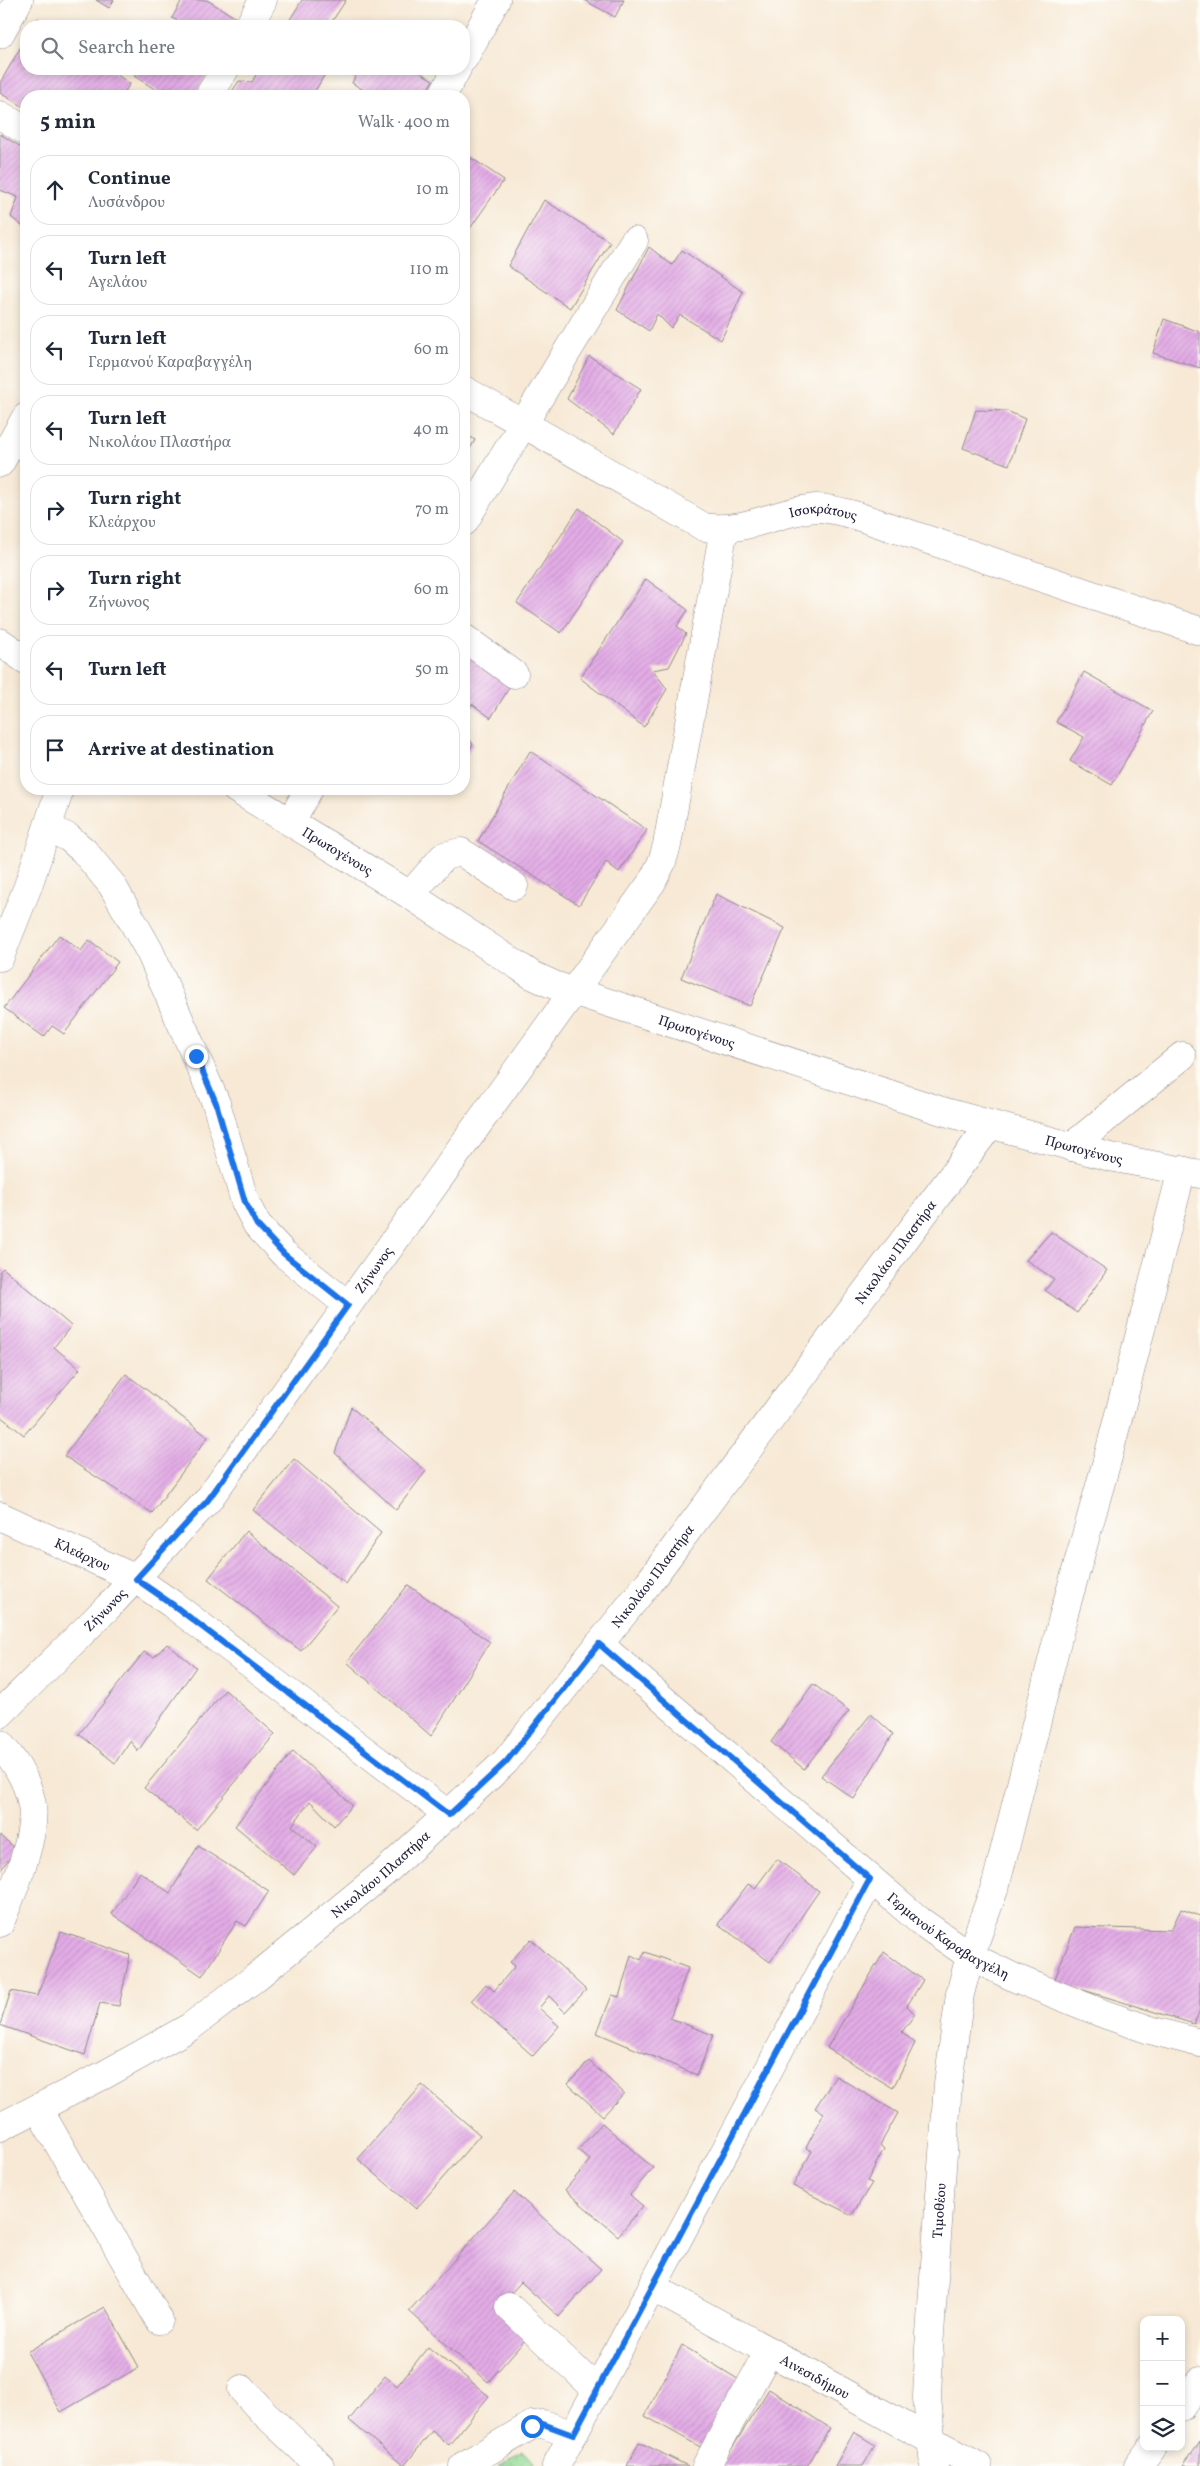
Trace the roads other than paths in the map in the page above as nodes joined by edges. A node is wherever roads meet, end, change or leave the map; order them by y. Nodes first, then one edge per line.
1 (19, 0) edge
2 (263, 0) edge
3 (496, 0) edge
4 (251, 20) edge
5 (0, 34) edge
6 (470, 47) edge
7 (221, 75) edge
8 (454, 75) edge
9 (213, 90) edge
10 (445, 90) edge
11 (0, 115) edge
12 (20, 127) edge
13 (634, 241) dead end
14 (470, 394) edge
15 (522, 425) junction
16 (20, 428) edge
17 (0, 463) edge
18 (470, 512) edge
19 (724, 529) junction
20 (1200, 631) edge
21 (0, 642) edge
22 (470, 642) edge
23 (20, 656) edge
24 (514, 674) dead end
25 (58, 795) edge
26 (246, 795) edge
27 (306, 795) edge
28 (291, 821) junction
29 (48, 827) junction
30 (514, 886) dead end
31 (410, 895) junction
32 (0, 957) edge
33 (574, 992) junction
34 (1182, 1056) dead end
35 (990, 1125) junction
36 (1071, 1147) junction
37 (1191, 1172) edge
38 (348, 1305) junction
39 (0, 1516) edge
40 (136, 1579) junction
41 (599, 1644) junction
42 (0, 1714) edge
43 (0, 1744) edge
44 (449, 1815) junction
45 (870, 1879) junction
46 (0, 1924) edge
47 (970, 1956) junction
48 (1200, 2043) edge
49 (38, 2108) junction
50 (0, 2127) edge
51 (652, 2287) junction
52 (509, 2307) dead end
53 (159, 2320) dead end
54 (769, 2351) junction
55 (1200, 2382) edge
56 (242, 2389) dead end
57 (597, 2390) junction
58 (1182, 2406) edge
59 (573, 2435) junction
60 (1149, 2451) edge
61 (932, 2454) edge
62 (320, 2466) edge
63 (463, 2466) edge
64 (556, 2466) edge
65 (706, 2466) edge
66 (978, 2466) edge
67 (1138, 2466) edge

1 - 5 street
2 - 4 street
3 - 6 street
7 - 9 street
8 - 10 street
11 - 12 street
13 - 15 street
14 - 15 street, Ισοκράτους
15 - 18 street
15 - 19 street, Ισοκράτους
16 - 17 street
19 - 20 street, Ισοκράτους
19 - 33 street, Ζήνωνος
21 - 23 street
22 - 24 street
25 - 29 street
26 - 28 street, Πρωτογένους
27 - 28 street
28 - 31 street, Πρωτογένους
29 - 32 street
29 - 38 street
30 - 31 street
31 - 33 street, Πρωτογένους
33 - 35 street, Πρωτογένους
33 - 38 street, Ζήνωνος
34 - 36 street
35 - 36 street, Πρωτογένους
35 - 41 street, Νικολάου Πλαστήρα
36 - 37 street, Πρωτογένους
37 - 47 street, Τιμοθέου
38 - 40 street, Ζήνωνος
39 - 40 street, Κλεάρχου
40 - 42 street, Ζήνωνος
40 - 44 street, Κλεάρχου
41 - 44 street, Νικολάου Πλαστήρα
41 - 45 street, Γερμανού Καραβαγγέλη
43 - 46 street
44 - 49 street, Νικολάου Πλαστήρα
45 - 47 street, Γερμανού Καραβαγγέλη
45 - 51 street
47 - 48 street, Γερμανού Καραβαγγέλη
47 - 61 street, Τιμοθέου
49 - 50 street, Νικολάου Πλαστήρα
49 - 53 street
51 - 54 street, Αινεσιδήμου
51 - 57 street
52 - 57 street
54 - 61 street, Αινεσιδήμου
54 - 65 street
55 - 58 street
56 - 62 street
57 - 59 street
59 - 63 street
59 - 64 street
60 - 67 street
61 - 66 street, Αινεσιδήμου

